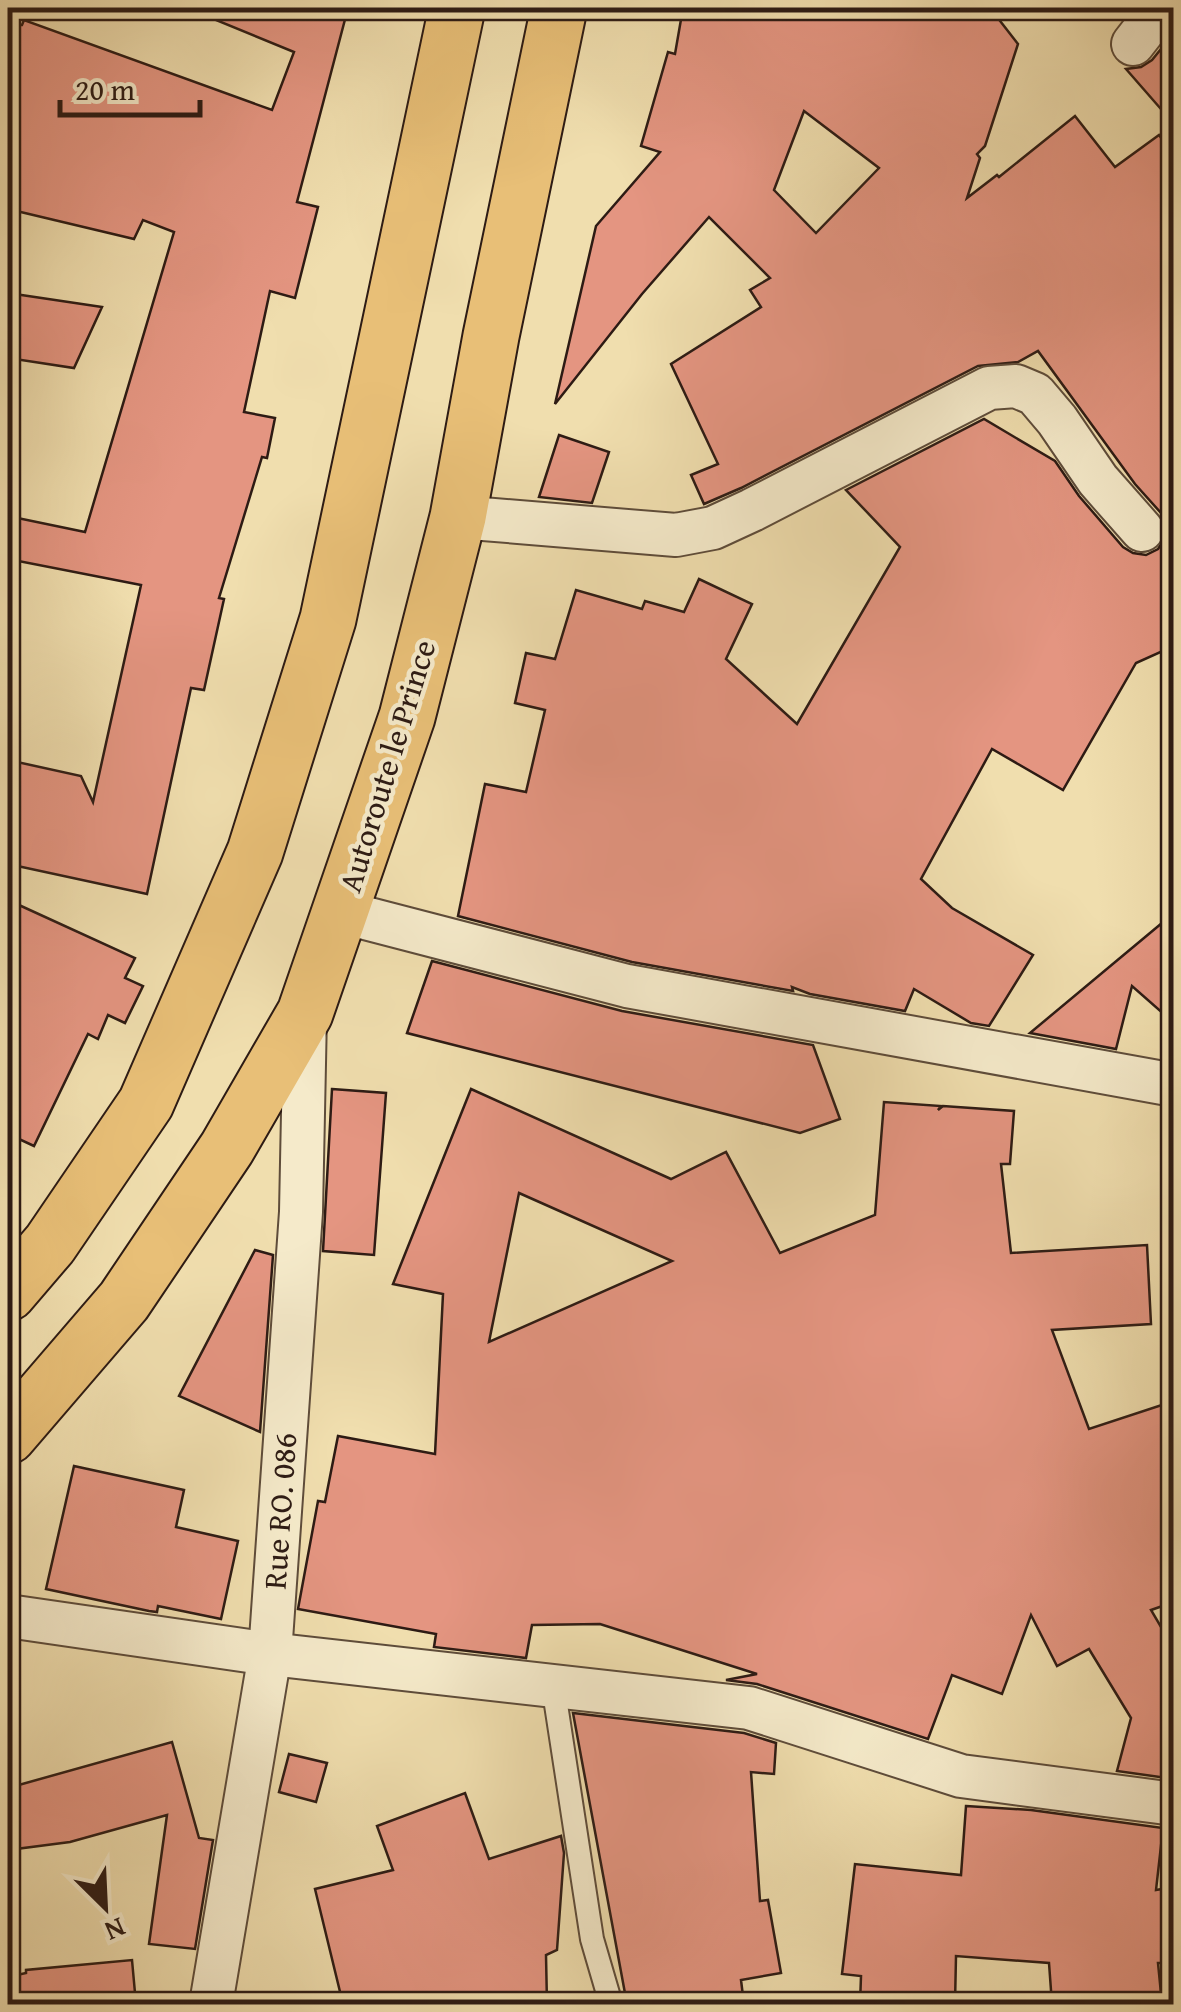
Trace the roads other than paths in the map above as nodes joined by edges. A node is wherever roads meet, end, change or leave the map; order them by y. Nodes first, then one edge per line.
1 (458, 8) edge
2 (559, 8) edge
3 (1162, 8) edge
4 (1133, 44) dead end
5 (458, 517) junction
6 (1142, 530) dead end
7 (342, 912) junction
8 (305, 1014) junction
9 (1174, 1086) edge
10 (8, 1293) edge
11 (8, 1436) edge
12 (8, 1616) edge
13 (270, 1654) junction
14 (553, 1684) junction
15 (1174, 1804) edge
16 (211, 2004) edge
17 (611, 2004) edge

1 - 10 main road
2 - 5 main road, Autoroute le Prince
3 - 4 street
5 - 6 street
5 - 7 main road, Autoroute le Prince
7 - 8 main road, Autoroute le Prince
7 - 9 street
8 - 11 main road, Autoroute le Prince
8 - 13 street, Rue RO. 086
12 - 13 street
13 - 14 street
13 - 16 street, Rue RO. 086
14 - 15 street
14 - 17 lane

